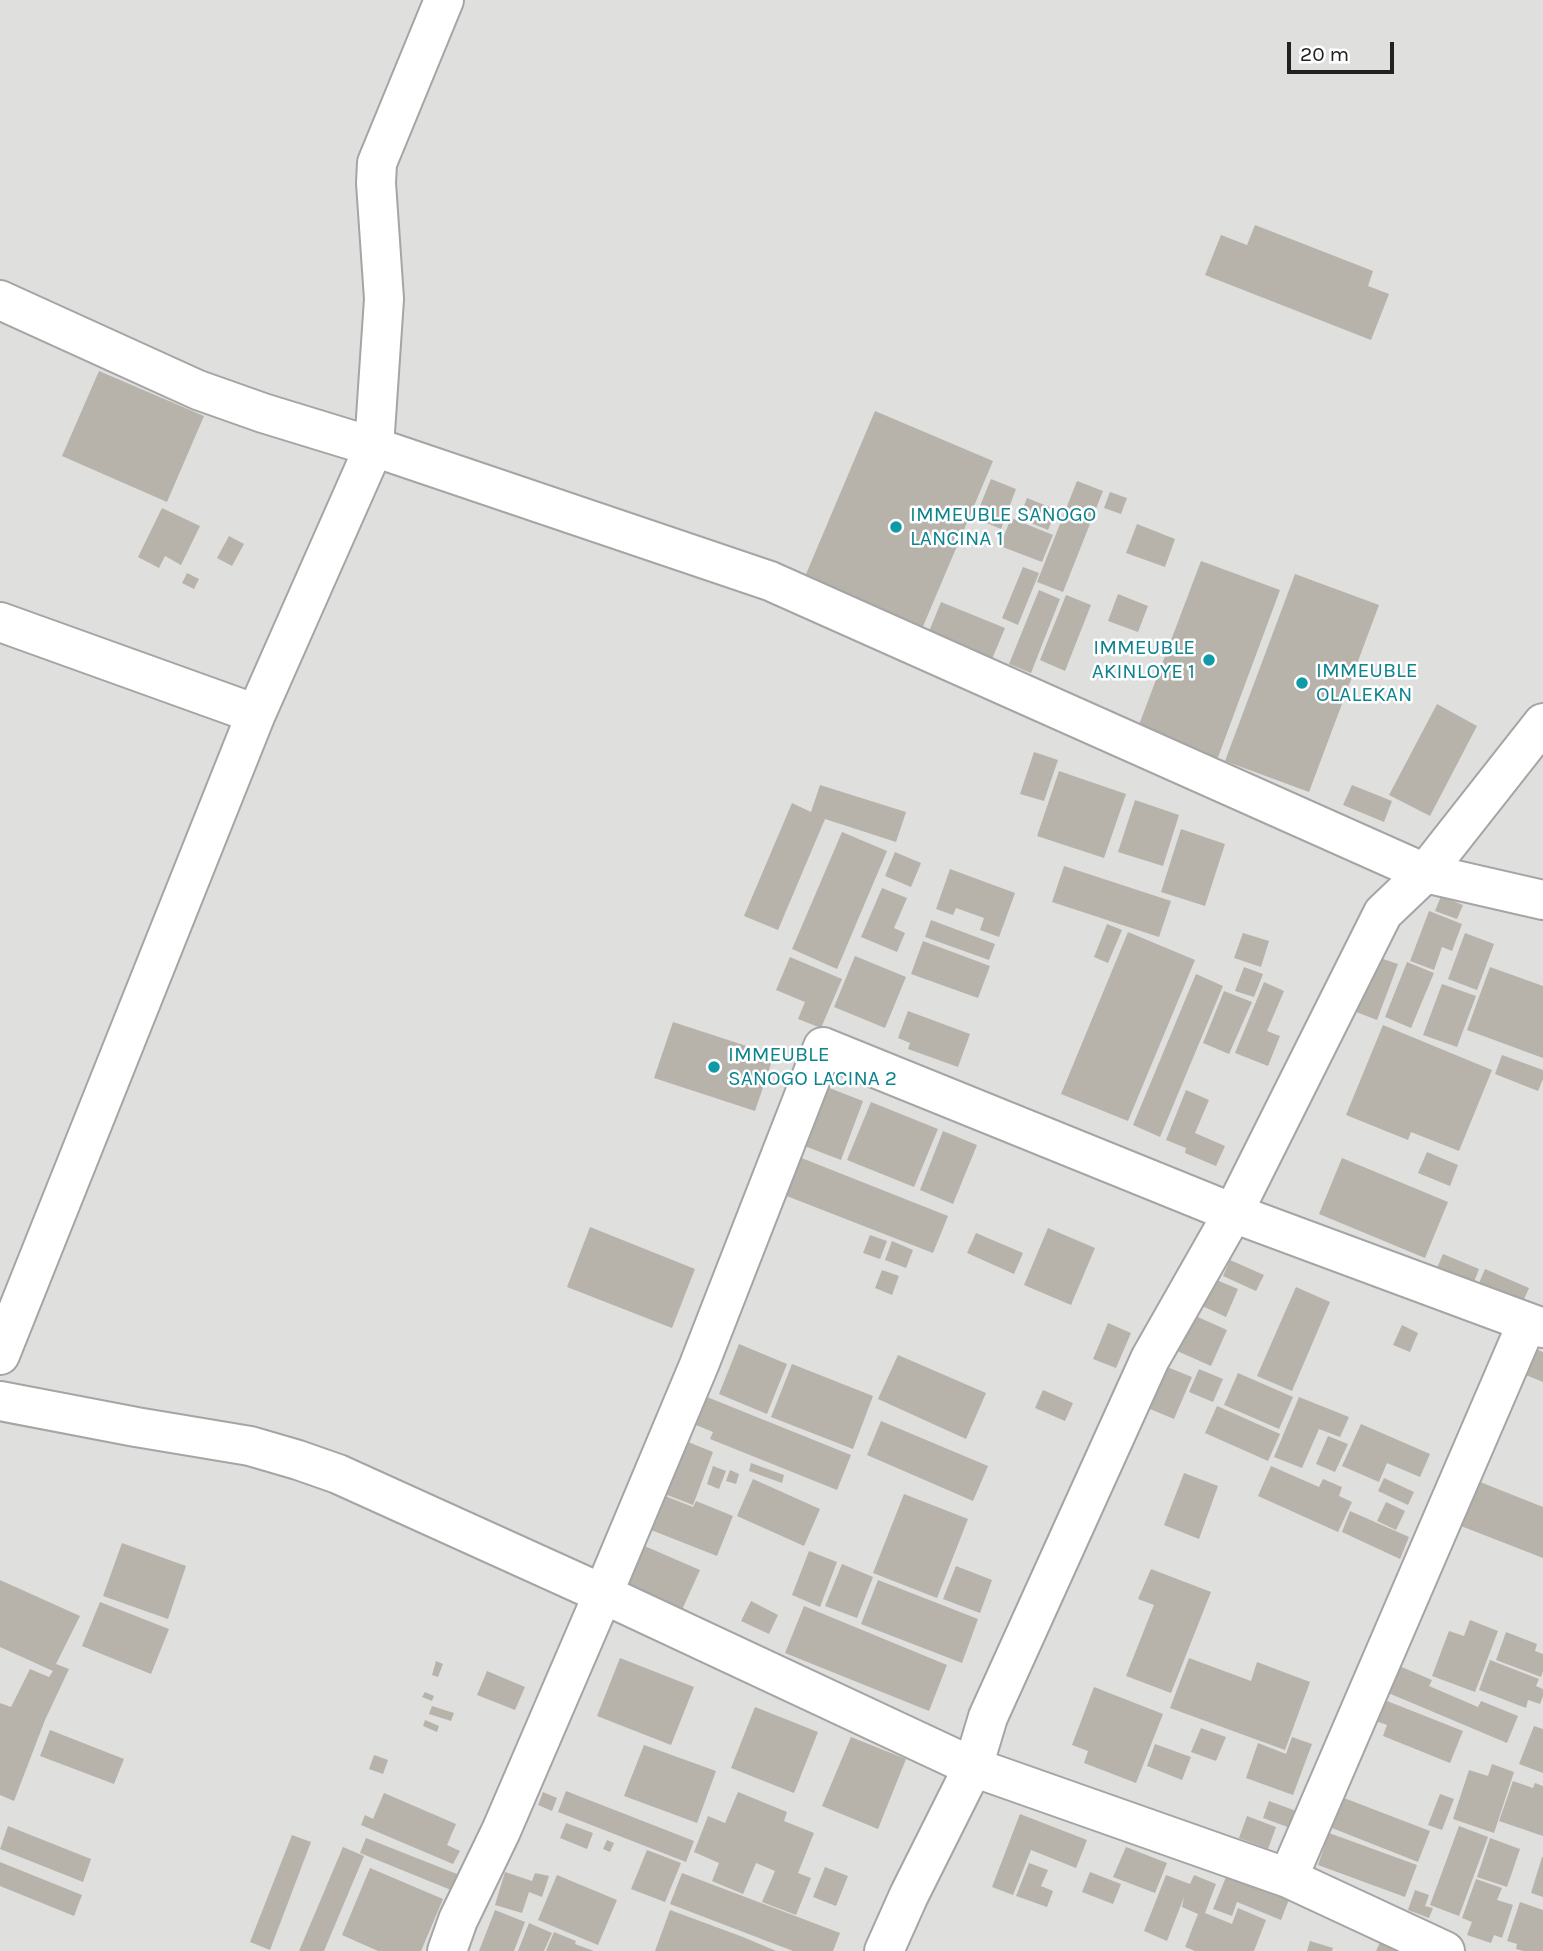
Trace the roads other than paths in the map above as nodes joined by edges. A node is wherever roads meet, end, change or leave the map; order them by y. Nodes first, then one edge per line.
1 (444, 0) edge
2 (0, 300) edge
3 (374, 447) junction
4 (0, 622) edge
5 (256, 714) junction
6 (1543, 723) edge
7 (1425, 873) junction
8 (1543, 900) edge
9 (1233, 1213) junction
10 (1535, 1326) edge
11 (0, 1355) edge
12 (0, 1401) edge
13 (603, 1594) junction
14 (974, 1767) junction
15 (1288, 1878) junction
16 (447, 1951) edge
17 (884, 1951) edge
18 (1445, 1951) edge

1 - 3 street
2 - 3 street
3 - 5 street
3 - 7 street
4 - 5 street
5 - 11 street
6 - 7 street
7 - 8 street
7 - 9 street
9 - 10 street
9 - 13 street
9 - 14 street
10 - 15 street
12 - 13 street
13 - 14 street
13 - 16 street
14 - 15 street
14 - 17 street
15 - 18 street

